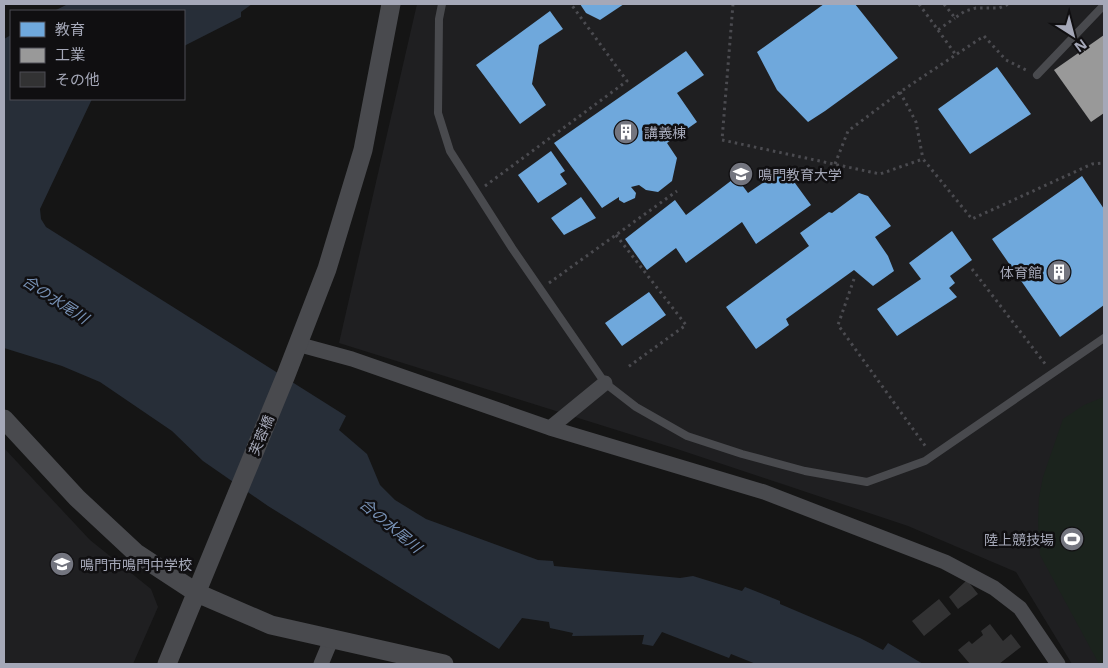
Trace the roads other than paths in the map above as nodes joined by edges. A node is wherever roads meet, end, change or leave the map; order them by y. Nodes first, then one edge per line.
1 (391, 4) edge
2 (442, 4) edge
3 (1104, 5) edge
4 (1037, 75) road end
5 (1104, 338) edge
6 (297, 344) junction
7 (605, 383) junction
8 (4, 419) edge
9 (550, 428) junction
10 (197, 593) junction
11 (331, 640) junction
12 (167, 664) edge
13 (321, 664) edge
14 (444, 664) edge
15 (1058, 664) edge

1 - 6 street, 芙蓉橋
2 - 7 lane
3 - 4 lane
5 - 7 lane
6 - 9 street
6 - 10 street, 芙蓉橋
7 - 9 street
8 - 10 street
9 - 15 street
10 - 11 street
10 - 12 street, 芙蓉橋
11 - 13 street
11 - 14 street

